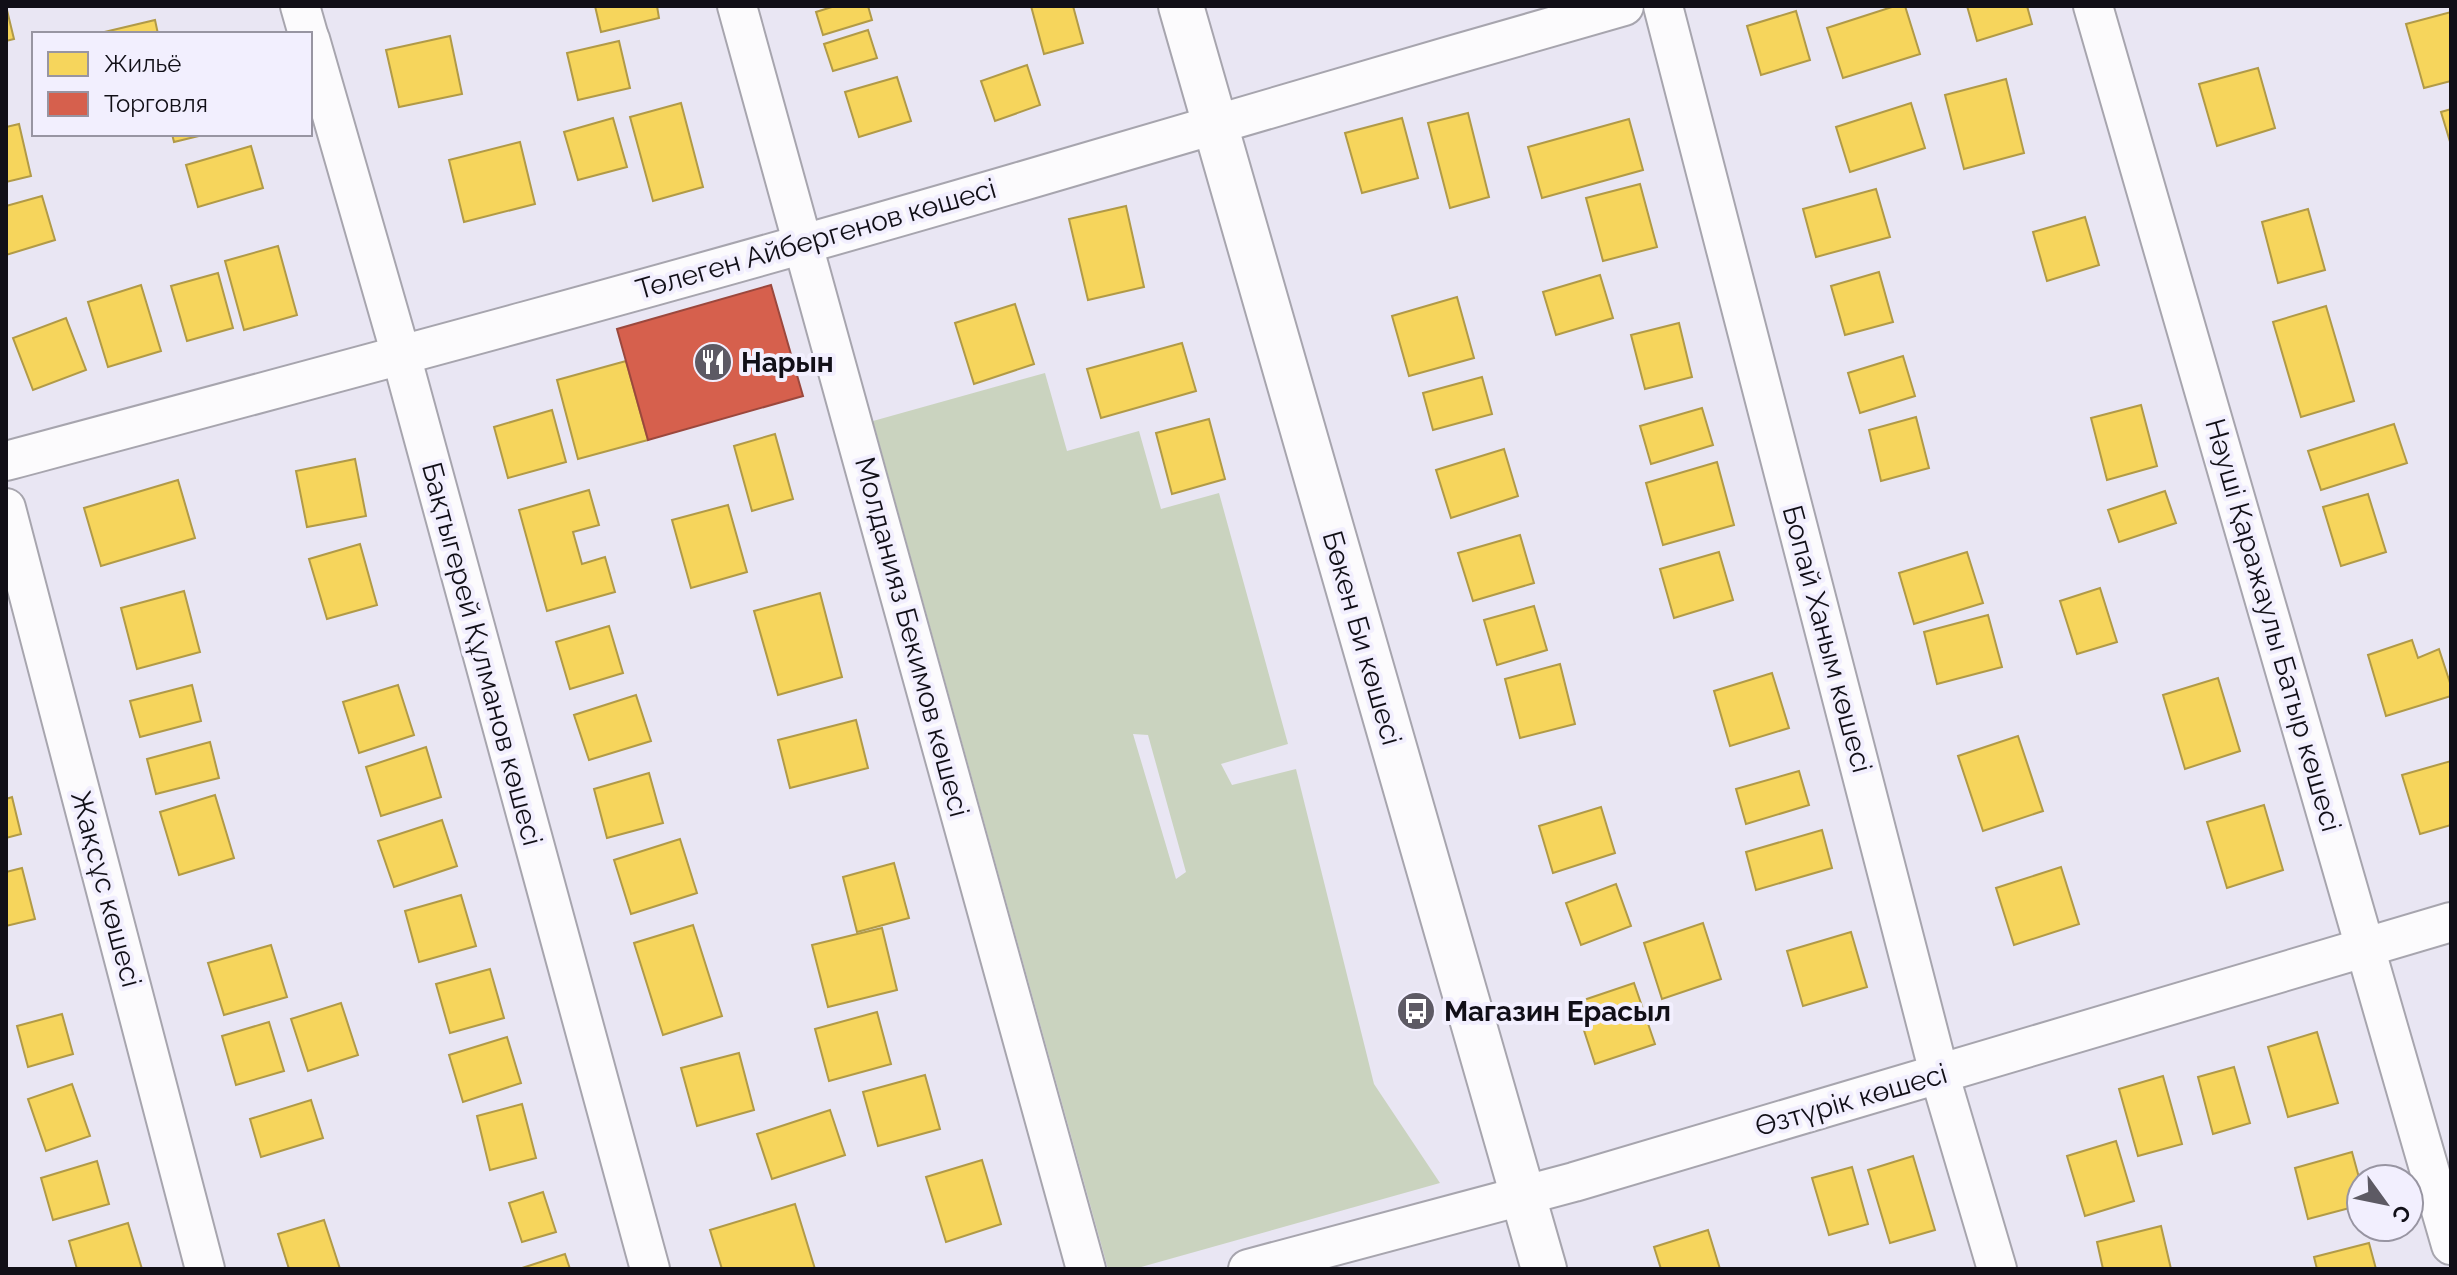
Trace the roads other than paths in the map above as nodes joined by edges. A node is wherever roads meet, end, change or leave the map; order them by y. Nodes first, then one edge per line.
1 (300, 6) edge
2 (737, 6) edge
3 (1181, 6) edge
4 (1624, 6) edge
5 (1663, 6) edge
6 (2093, 6) edge
7 (308, 32) edge
8 (312, 47) edge
9 (1213, 123) junction
10 (804, 242) junction
11 (401, 355) junction
12 (6, 461) edge
13 (6, 508) edge
14 (2451, 922) edge
15 (2366, 947) junction
16 (1939, 1073) junction
17 (1523, 1196) junction
18 (2451, 1245) edge
19 (205, 1269) edge
20 (650, 1269) edge
21 (1086, 1269) edge
22 (1248, 1269) edge
23 (1544, 1269) edge
24 (1997, 1269) edge

1 - 7 street, Бақтыгерей Құлманов көшесі
2 - 10 street, Молданияз Бекимов көшесі
3 - 9 street, Бөкен Би көшесі
4 - 9 street, Төлеген Айбергенов көшесі
5 - 16 street, Бопай Ханым көшесі
6 - 15 street, Нәуші Қаражаулы Батыр көшесі
8 - 11 street, Бақтыгерей Құлманов көшесі
9 - 10 street, Төлеген Айбергенов көшесі
9 - 17 street, Бөкен Би көшесі
10 - 11 street, Төлеген Айбергенов көшесі
10 - 21 street, Молданияз Бекимов көшесі
11 - 12 street, Төлеген Айбергенов көшесі
11 - 20 street, Бақтыгерей Құлманов көшесі
13 - 19 street, Жақсұс көшесі
14 - 15 street, Өзтүрік көшесі
15 - 16 street, Өзтүрік көшесі
15 - 18 street, Нәуші Қаражаулы Батыр көшесі
16 - 17 street, Өзтүрік көшесі
16 - 24 street, Бопай Ханым көшесі
17 - 22 street, Өзтүрік көшесі
17 - 23 street, Бөкен Би көшесі

